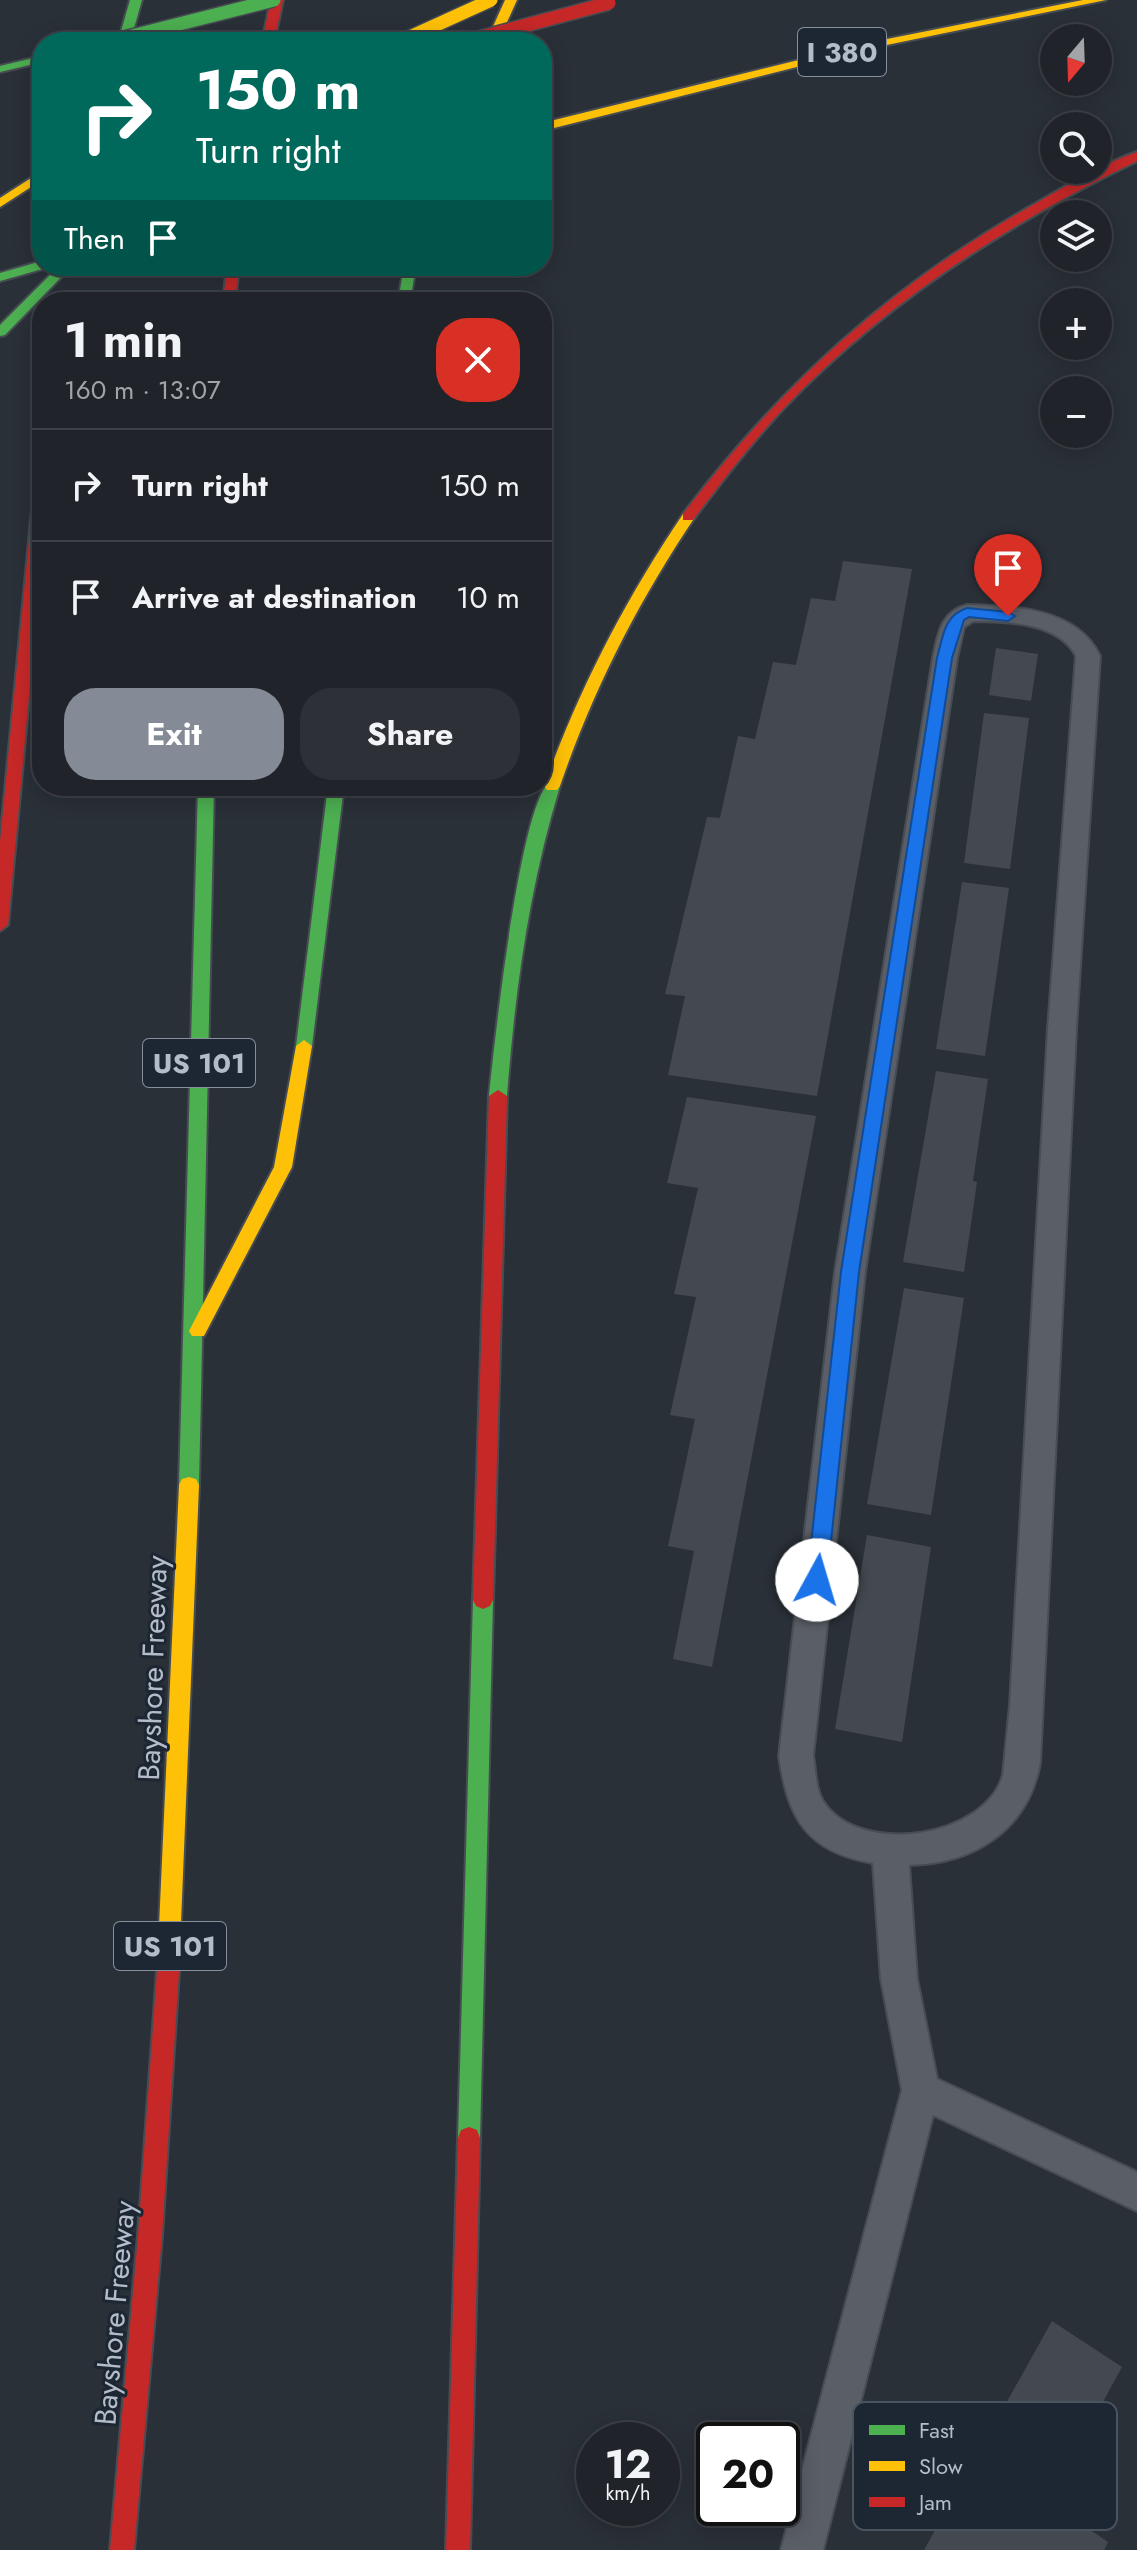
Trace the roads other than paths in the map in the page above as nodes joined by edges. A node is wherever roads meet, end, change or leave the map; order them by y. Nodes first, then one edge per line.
1 (136, 0) edge
2 (262, 0) edge
3 (276, 0) edge
4 (480, 0) edge
5 (491, 0) edge
6 (511, 0) edge
7 (1100, 0) edge
8 (617, 2) edge
9 (127, 32) edge
10 (148, 32) edge
11 (225, 32) edge
12 (270, 32) edge
13 (421, 32) edge
14 (468, 32) edge
15 (497, 32) edge
16 (502, 32) edge
17 (32, 61) edge
18 (0, 69) edge
19 (552, 124) edge
20 (1137, 156) edge
21 (32, 182) edge
22 (0, 203) edge
23 (32, 260) edge
24 (0, 268) edge
25 (32, 268) edge
26 (56, 276) edge
27 (74, 276) edge
28 (0, 277) edge
29 (71, 290) dead end
30 (40, 292) edge
31 (32, 300) edge
32 (0, 332) edge
33 (32, 585) edge
34 (552, 790) edge
35 (206, 796) edge
36 (335, 796) edge
37 (550, 796) edge
38 (0, 925) edge
39 (193, 1341) junction
40 (890, 1850) junction
41 (921, 2090) junction
42 (1137, 2192) edge
43 (122, 2550) edge
44 (458, 2550) edge
45 (802, 2550) edge

1 - 9 highway
2 - 11 highway
3 - 10 highway, bridge
3 - 12 highway
4 - 14 highway
5 - 13 highway, bridge
6 - 15 highway
7 - 19 highway, I 380
8 - 16 highway, bridge
17 - 18 highway
20 - 34 highway
21 - 22 highway
23 - 24 highway
25 - 28 highway
26 - 30 highway
27 - 29 highway
31 - 32 highway
33 - 38 highway
35 - 39 highway, Bayshore Freeway / US 101
36 - 39 highway
37 - 44 highway
39 - 43 highway, Bayshore Freeway / US 101
40 - 40 lane
40 - 41 lane
41 - 42 lane
41 - 45 lane

